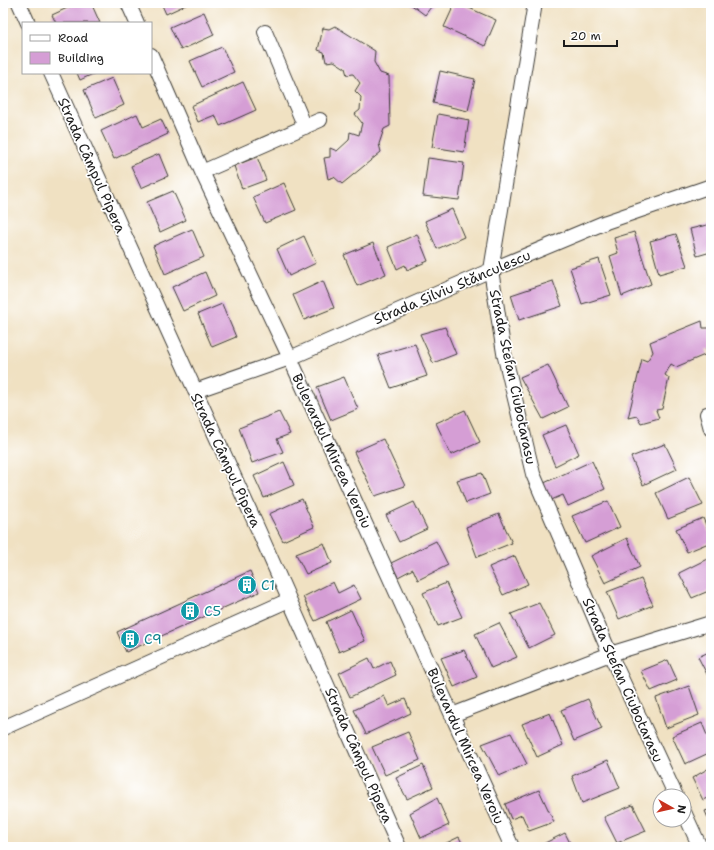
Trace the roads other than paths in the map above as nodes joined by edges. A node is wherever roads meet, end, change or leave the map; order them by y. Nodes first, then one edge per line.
1 (19, 3) edge
2 (128, 3) edge
3 (535, 3) edge
4 (28, 22) edge
5 (137, 22) edge
6 (265, 32) dead end
7 (152, 57) edge
8 (51, 74) edge
9 (320, 120) dead end
10 (305, 127) junction
11 (202, 172) junction
12 (711, 186) edge
13 (491, 270) junction
14 (290, 358) junction
15 (195, 391) junction
16 (707, 414) dead end
17 (711, 429) edge
18 (289, 600) junction
19 (711, 623) edge
20 (610, 654) junction
21 (452, 715) junction
22 (3, 728) edge
23 (672, 788) edge
24 (691, 828) edge
25 (400, 847) edge
26 (512, 847) edge
27 (700, 847) edge

1 - 4 street
2 - 5 street
3 - 13 street, Strada Stefan Ciubotarasu
6 - 10 street
7 - 11 street, Bulevardul Mircea Veroiu
8 - 15 street, Strada Câmpul Pipera
9 - 10 street
10 - 11 street
11 - 14 street, Bulevardul Mircea Veroiu
12 - 13 street, Strada Silviu Stănculescu
13 - 14 street, Strada Silviu Stănculescu
13 - 20 street, Strada Stefan Ciubotarasu
14 - 15 street, Strada Silviu Stănculescu
14 - 21 street, Bulevardul Mircea Veroiu
15 - 18 street, Strada Câmpul Pipera
16 - 17 street
18 - 22 street
18 - 25 street, Strada Câmpul Pipera
19 - 20 street
20 - 21 street
20 - 23 street, Strada Stefan Ciubotarasu
21 - 26 street, Bulevardul Mircea Veroiu
24 - 27 street

